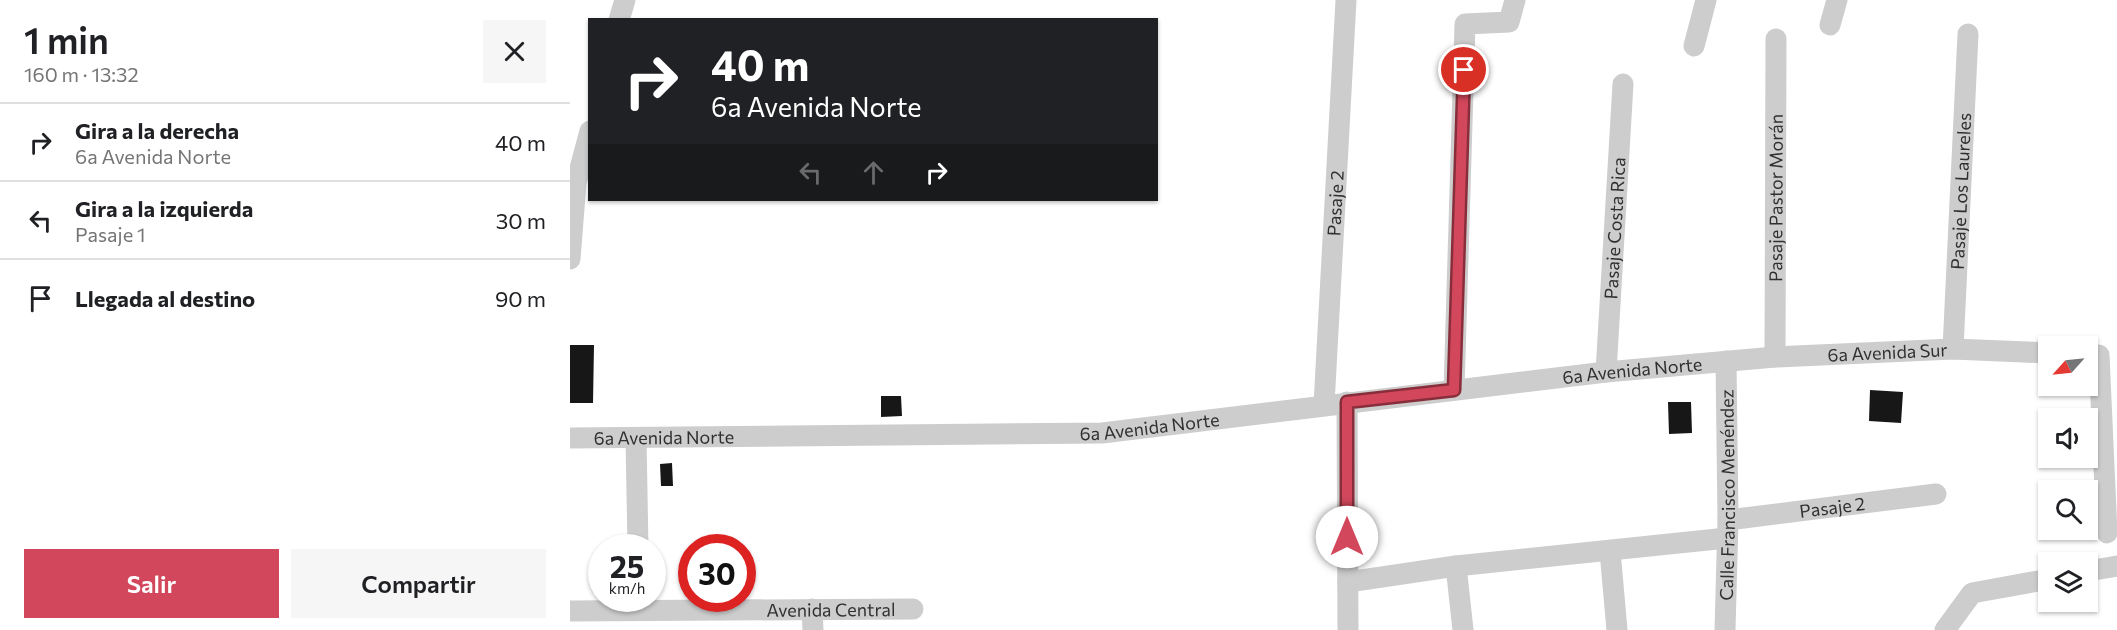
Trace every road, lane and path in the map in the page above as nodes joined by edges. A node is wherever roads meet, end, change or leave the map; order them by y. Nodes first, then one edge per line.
1 (625, 0) edge
2 (1346, 0) edge
3 (1515, 0) edge
4 (1706, 0) edge
5 (1837, 0) edge
6 (620, 18) edge
7 (1830, 25) dead end
8 (1968, 34) dead end
9 (1776, 39) dead end
10 (1694, 46) dead end
11 (1623, 84) dead end
12 (588, 140) edge
13 (578, 183) edge
14 (570, 259) edge
15 (1953, 349) junction
16 (2038, 352) edge
17 (2101, 355) edge
18 (1775, 357) junction
19 (1726, 361) junction
20 (1606, 372) junction
21 (1454, 390) junction
22 (1347, 402) junction
23 (1324, 405) junction
24 (570, 438) edge
25 (636, 438) junction
26 (1936, 494) dead end
27 (1727, 529) junction
28 (2107, 533) dead end
29 (638, 534) edge
30 (1610, 551) junction
31 (1456, 566) junction
32 (2117, 566) edge
33 (2098, 569) edge
34 (2038, 581) edge
35 (1348, 582) junction
36 (913, 609) dead end
37 (570, 611) edge
38 (639, 613) edge
39 (813, 620) edge
40 (1348, 630) edge
41 (1463, 630) edge
42 (1617, 630) edge
43 (1725, 630) edge
44 (1945, 630) edge

1 - 6 street
2 - 23 street, Pasaje 2
3 - 21 street
4 - 10 street
5 - 7 street
8 - 15 street, Pasaje Los Laureles
9 - 18 street, Pasaje Pastor Morán
11 - 20 street, Pasaje Costa Rica
12 - 13 street
13 - 14 street
15 - 16 street, 6a Avenida Sur
15 - 18 street, 6a Avenida Sur
17 - 28 street
18 - 19 street, 6a Avenida Sur
19 - 20 street, 6a Avenida Norte
19 - 27 street, Calle Francisco Menéndez
20 - 21 street, 6a Avenida Norte
21 - 22 street, 6a Avenida Norte
22 - 23 street, 6a Avenida Norte
22 - 35 street
23 - 25 street, 6a Avenida Norte
24 - 25 street, 6a Avenida Norte
25 - 29 street
26 - 27 street, Pasaje 2
27 - 30 street, Pasaje 2
27 - 43 street, Calle Francisco Menéndez
30 - 31 street, Pasaje 2
30 - 42 street
31 - 35 street, Pasaje 2
31 - 41 street
32 - 33 street
34 - 44 street
35 - 40 street
36 - 39 street, Avenida Central
37 - 38 street, Avenida Central
38 - 39 street, Avenida Central

